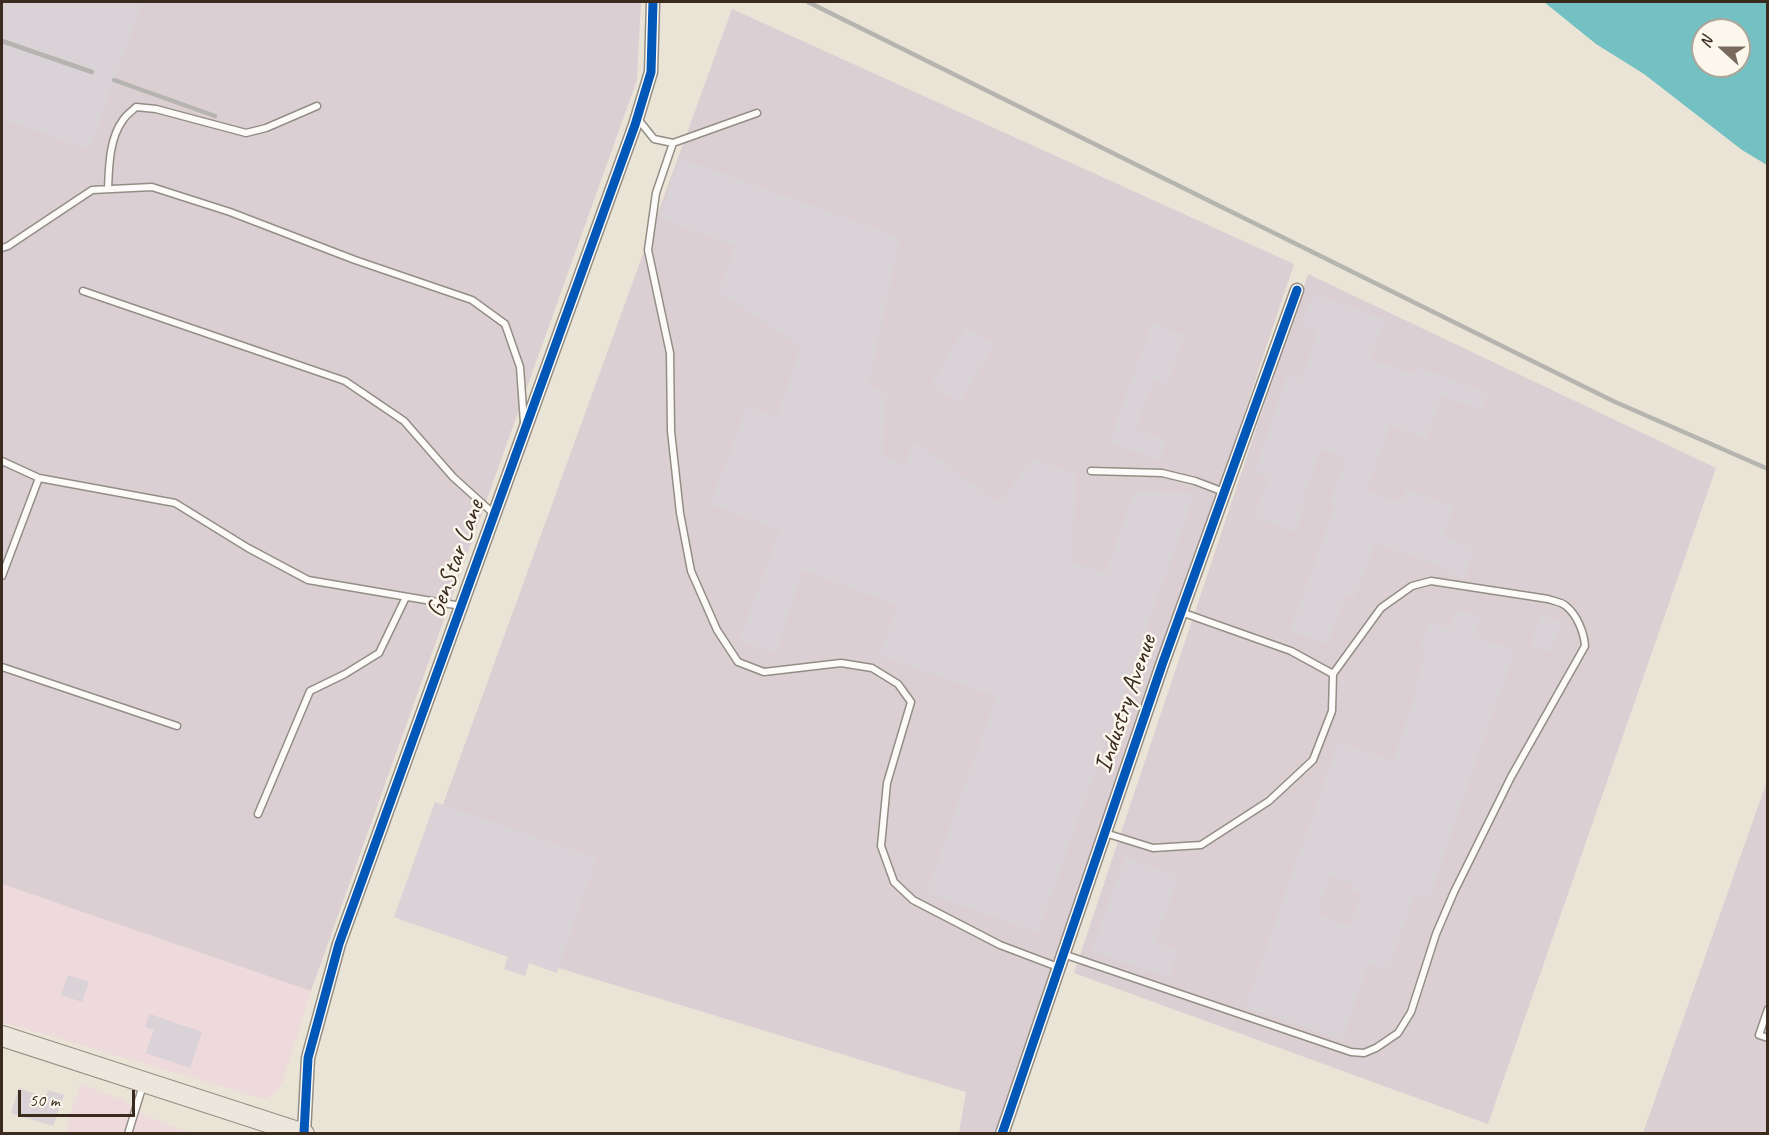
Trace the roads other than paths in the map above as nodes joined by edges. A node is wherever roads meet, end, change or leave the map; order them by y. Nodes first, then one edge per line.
1 (653, 2) edge
2 (317, 106) dead end
3 (757, 113) dead end
4 (637, 118) junction
5 (673, 142) junction
6 (108, 189) junction
7 (2, 248) edge
8 (1296, 290) dead end
9 (83, 291) dead end
10 (524, 432) junction
11 (2, 461) edge
12 (1091, 471) dead end
13 (39, 478) junction
14 (1224, 492) junction
15 (495, 514) junction
16 (2, 576) edge
17 (406, 597) junction
18 (461, 606) junction
19 (1181, 612) junction
20 (2, 667) edge
21 (1333, 674) junction
22 (177, 726) dead end
23 (258, 814) dead end
24 (1104, 833) junction
25 (1063, 954) junction
26 (1058, 967) junction
27 (1767, 1009) edge
28 (2, 1035) edge
29 (1767, 1038) edge
30 (144, 1083) junction
31 (304, 1133) edge
32 (128, 1134) edge
33 (1002, 1134) edge

1 - 4 street, GenStar Lane
2 - 6 lane
3 - 5 lane
4 - 5 lane
4 - 10 street, GenStar Lane
5 - 26 lane
6 - 7 lane
6 - 10 lane
8 - 14 street, Industry Avenue
9 - 15 lane
10 - 15 street, GenStar Lane
11 - 13 lane
12 - 14 lane
13 - 16 lane
13 - 17 lane
14 - 19 street, Industry Avenue
15 - 18 street, GenStar Lane
17 - 18 lane
17 - 23 lane
18 - 31 street, GenStar Lane
19 - 21 lane
19 - 24 street, Industry Avenue
20 - 22 lane
21 - 24 lane
21 - 25 lane
24 - 25 street, Industry Avenue
25 - 26 street, Industry Avenue
26 - 33 street, Industry Avenue
27 - 29 lane
28 - 30 main road
30 - 31 main road
30 - 32 lane

